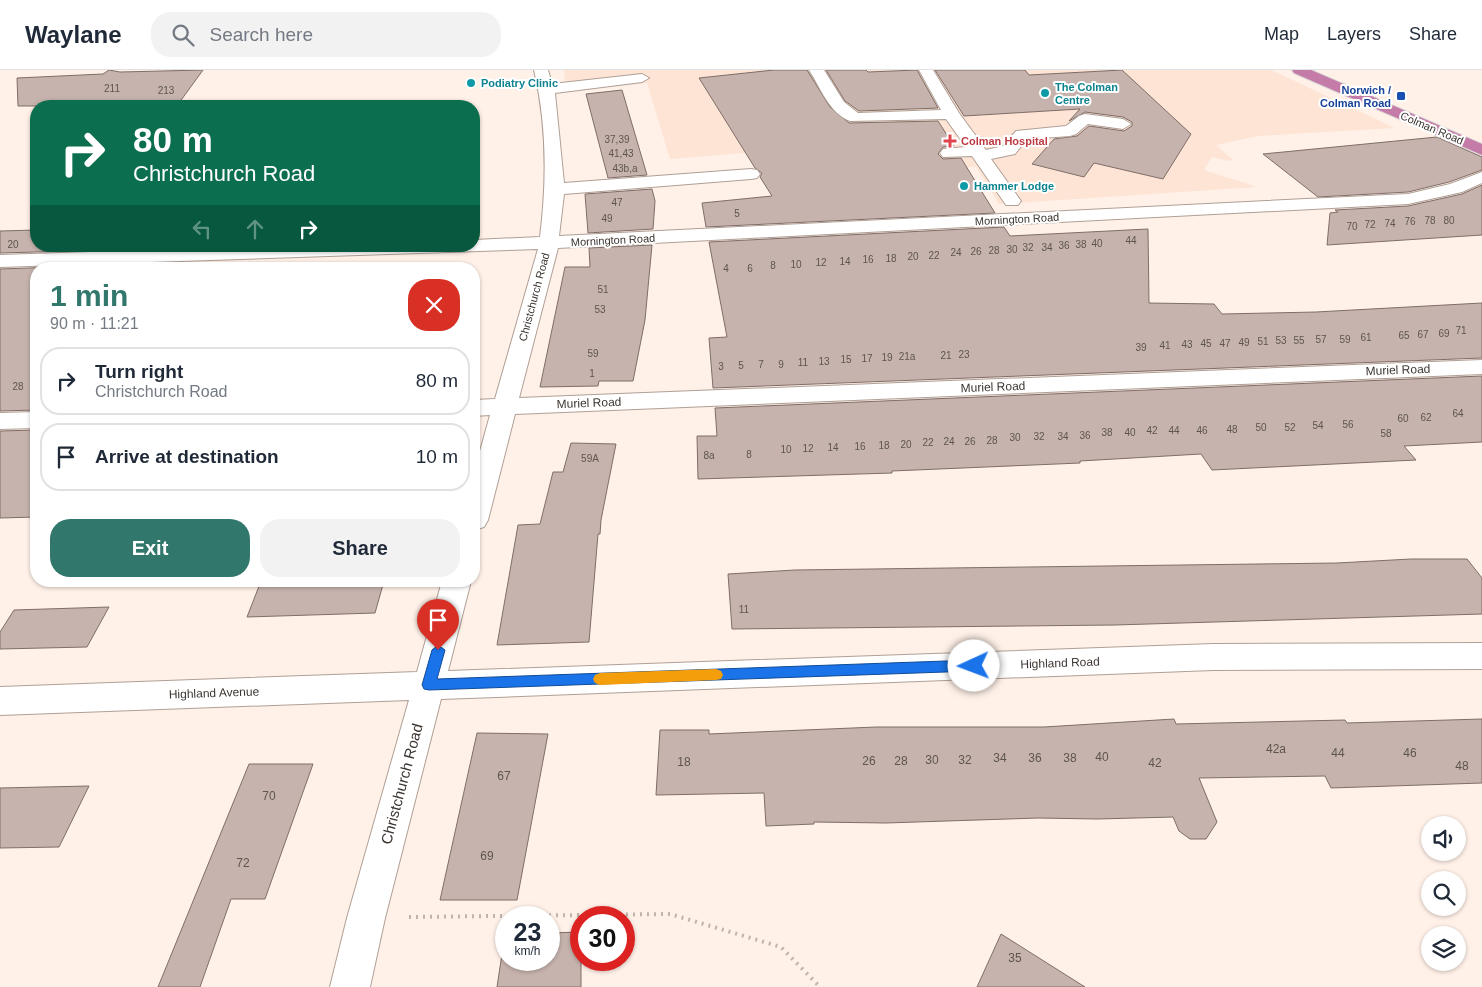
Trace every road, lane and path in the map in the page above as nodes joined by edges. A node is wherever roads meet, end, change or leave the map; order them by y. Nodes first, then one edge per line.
1 (816, 70) edge
2 (1299, 70) edge
3 (928, 74) edge
4 (587, 77) edge
5 (642, 78) dead end
6 (544, 79) edge
7 (828, 88) junction
8 (951, 114) junction
9 (1123, 124) dead end
10 (1482, 150) edge
11 (950, 153) dead end
12 (980, 154) junction
13 (751, 174) dead end
14 (1482, 177) edge
15 (555, 188) junction
16 (1012, 201) dead end
17 (549, 243) junction
18 (480, 246) edge
19 (277, 252) edge
20 (0, 261) edge
21 (1482, 367) edge
22 (504, 407) junction
23 (480, 408) edge
24 (30, 420) edge
25 (0, 421) edge
26 (480, 497) edge
27 (455, 587) edge
28 (1482, 656) edge
29 (429, 685) junction
30 (0, 701) edge
31 (366, 918) junction
32 (350, 987) edge
33 (820, 987) edge

1 - 7 street
2 - 10 highway, Colman Road
3 - 7 path
3 - 8 street
4 - 5 street
4 - 6 street
6 - 15 street, Christchurch Road
7 - 8 street
8 - 12 street
9 - 12 street
11 - 12 street
12 - 16 street
13 - 15 street
14 - 17 street, Mornington Road
15 - 17 street, Christchurch Road
17 - 18 street, Mornington Road
17 - 22 street, Christchurch Road
19 - 20 street
21 - 22 street, Muriel Road
22 - 23 street, Muriel Road
22 - 26 street, Christchurch Road
24 - 25 street
27 - 29 street, Christchurch Road
28 - 29 street, Highland Road
29 - 30 street, Highland Avenue
29 - 31 street, Christchurch Road
31 - 32 street, Christchurch Road
31 - 33 path

